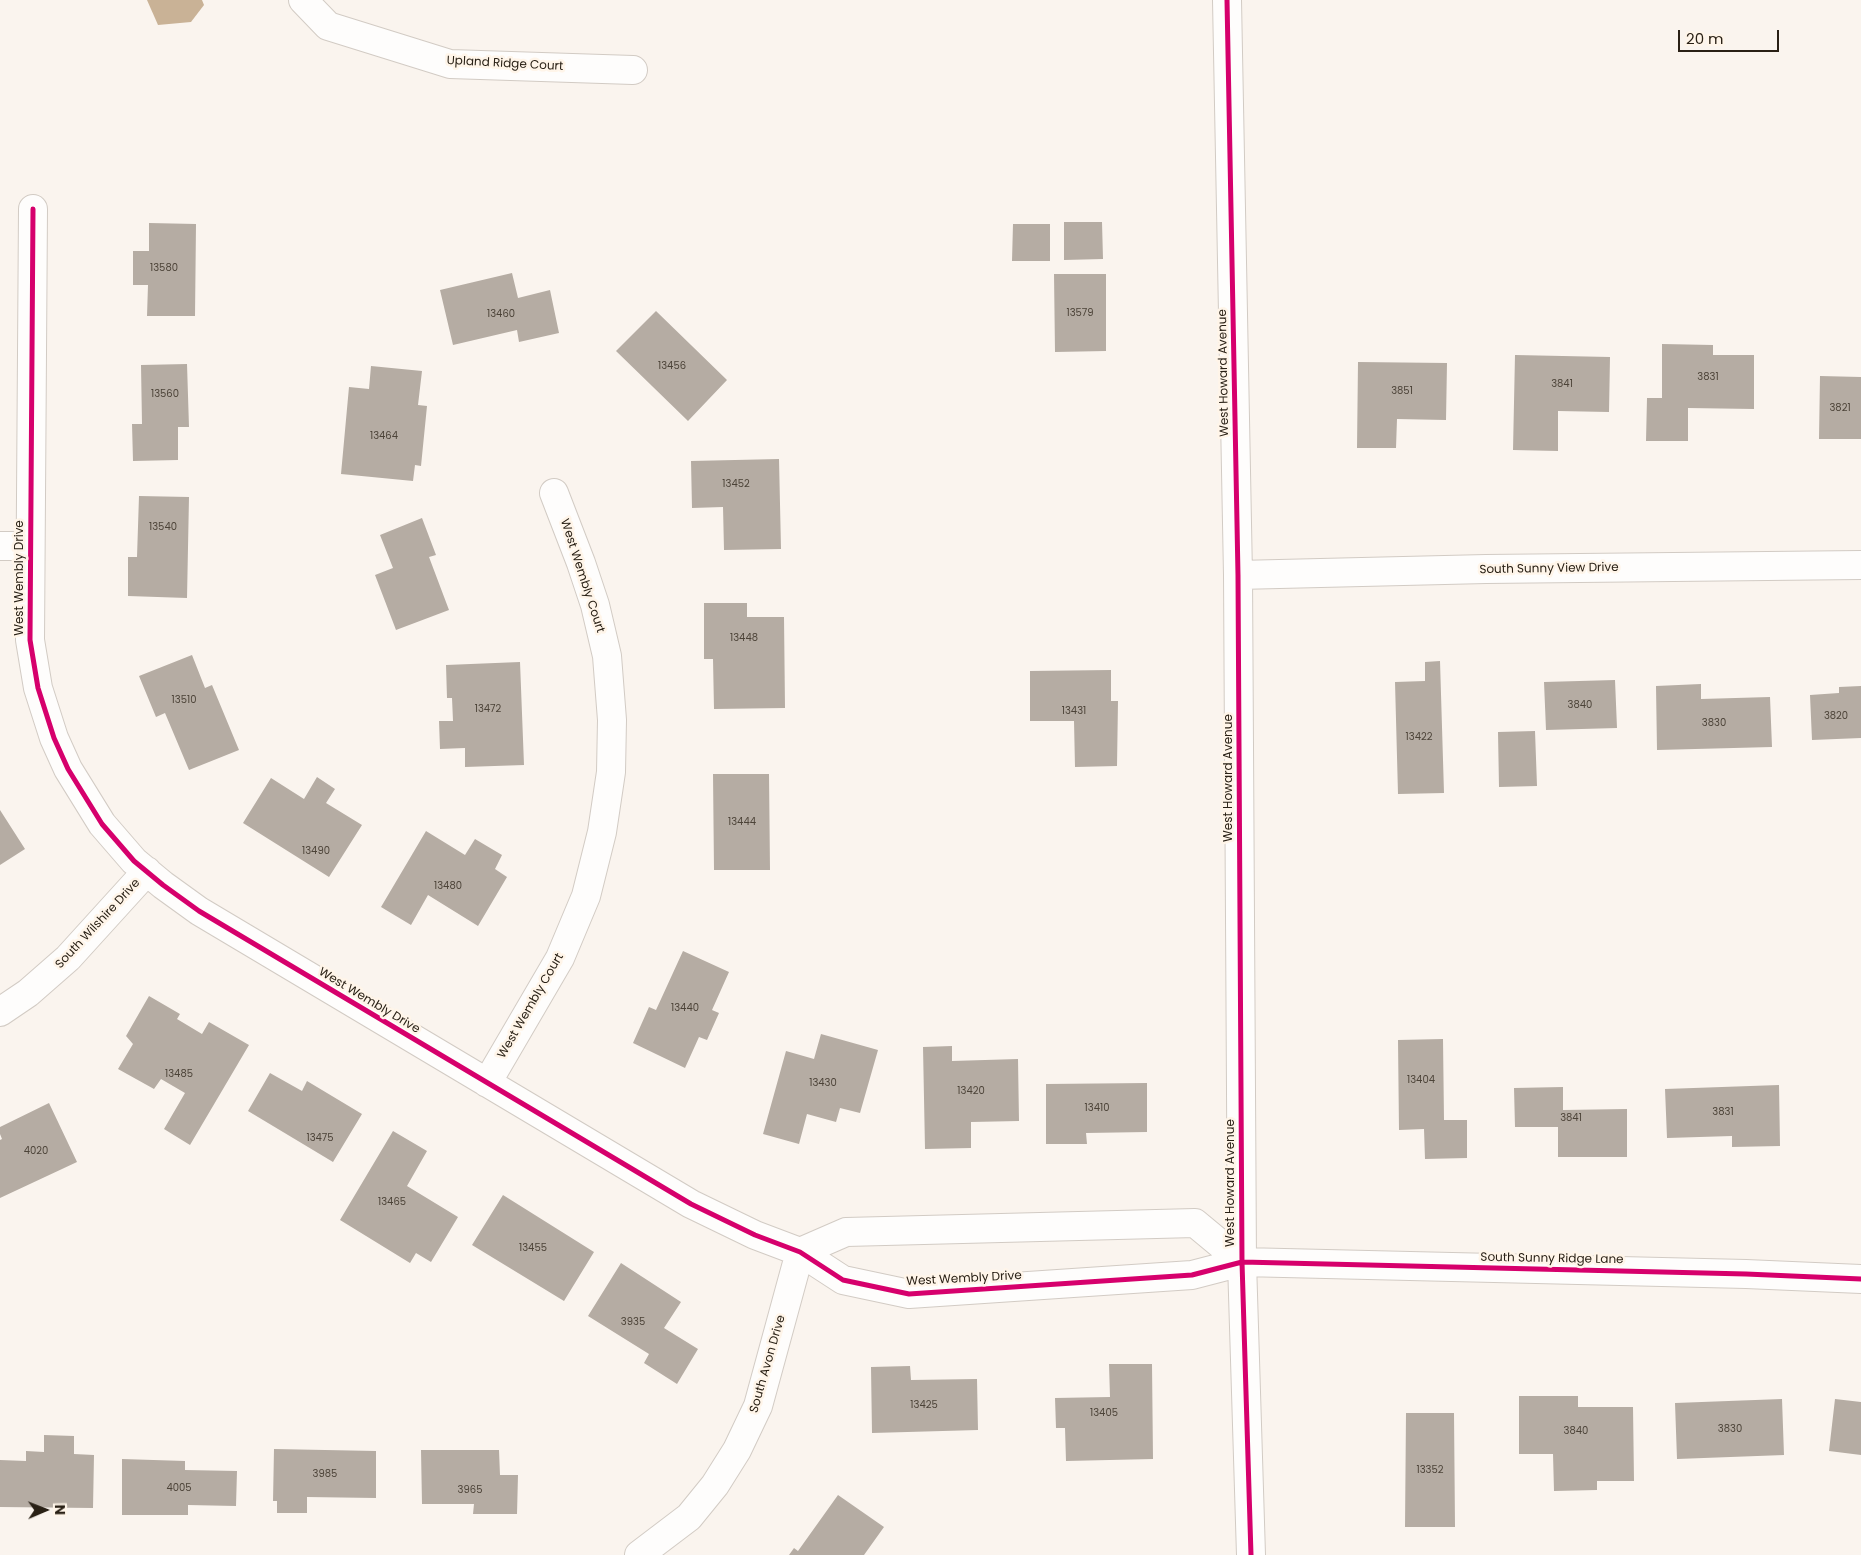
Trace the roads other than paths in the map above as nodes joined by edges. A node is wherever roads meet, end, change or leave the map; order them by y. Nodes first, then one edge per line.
1 (303, 0) edge
2 (1227, 0) edge
3 (634, 70) dead end
4 (33, 209) dead end
5 (554, 493) dead end
6 (0, 546) edge
7 (29, 546) junction
8 (1861, 565) edge
9 (1238, 575) junction
10 (147, 871) junction
11 (0, 1012) edge
12 (487, 1083) junction
13 (800, 1252) junction
14 (1242, 1262) junction
15 (1861, 1279) edge
16 (639, 1555) edge
17 (1251, 1555) edge

1 - 3 street, Upland Ridge Court
2 - 9 street, West Howard Avenue
4 - 7 street, West Wembly Drive
5 - 12 street, West Wembly Court
6 - 7 street
7 - 10 street, West Wembly Drive
8 - 9 street, South Sunny View Drive
9 - 14 street, West Howard Avenue
10 - 11 street, South Wilshire Drive
10 - 12 street, West Wembly Drive
12 - 13 street, West Wembly Drive
13 - 14 street, West Wembly Drive
13 - 14 street
13 - 16 street, South Avon Drive
14 - 15 street, South Sunny Ridge Lane
14 - 17 street, West Howard Avenue

